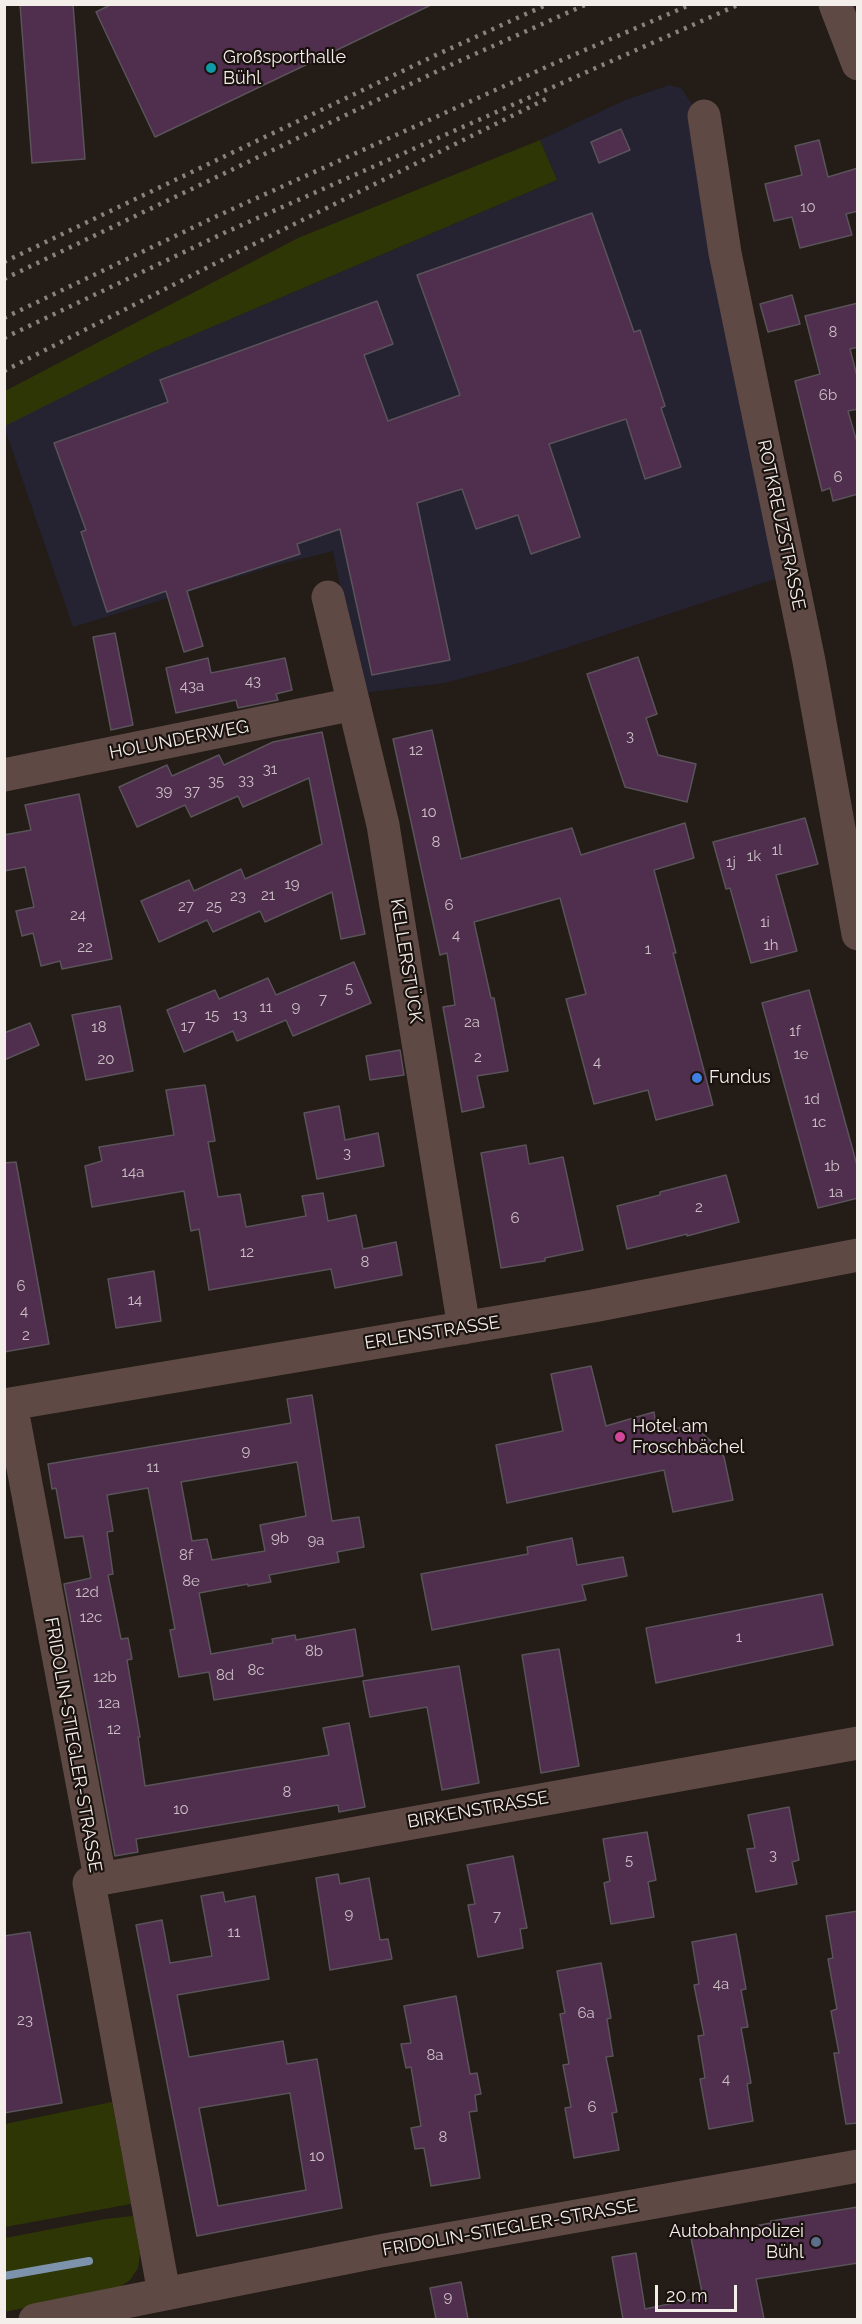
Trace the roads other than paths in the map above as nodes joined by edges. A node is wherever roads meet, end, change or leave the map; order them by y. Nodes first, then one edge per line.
1 (835, 4) edge
2 (858, 64) edge
3 (704, 116) dead end
4 (328, 597) dead end
5 (354, 705) junction
6 (4, 775) edge
7 (858, 934) edge
8 (858, 1254) edge
9 (464, 1328) junction
10 (8, 1404) edge
11 (858, 1743) edge
12 (100, 1879) junction
13 (858, 2166) edge
14 (164, 2294) junction
15 (35, 2319) edge

1 - 2 street
3 - 7 street, ROTKREUZSTRASSE
4 - 5 street, KELLERSTÜCK
5 - 6 street, HOLUNDERWEG
5 - 9 street, KELLERSTÜCK
8 - 9 street, ERLENSTRASSE
9 - 10 street, ERLENSTRASSE
10 - 12 street, FRIDOLIN-STIEGLER-STRASSE
11 - 12 street, BIRKENSTRASSE
12 - 14 street, FRIDOLIN-STIEGLER-STRASSE
13 - 14 street, FRIDOLIN-STIEGLER-STRASSE
14 - 15 street, FRIDOLIN-STIEGLER-STRASSE

